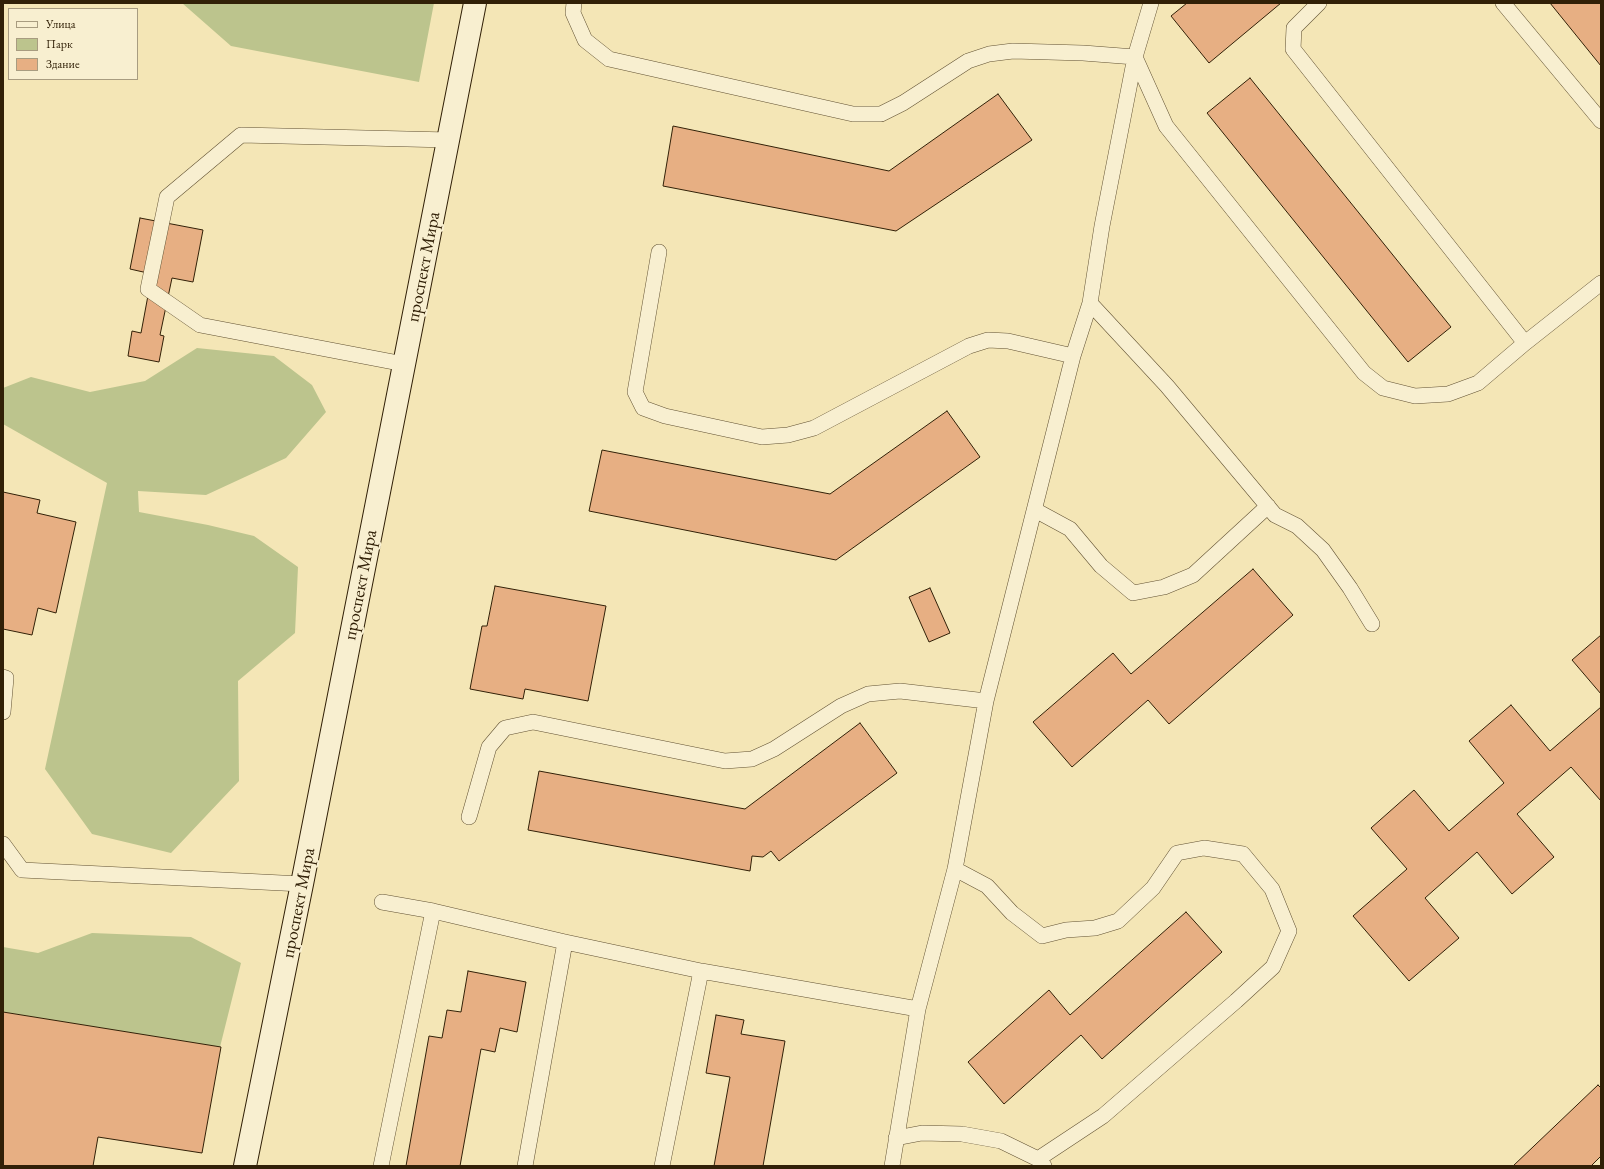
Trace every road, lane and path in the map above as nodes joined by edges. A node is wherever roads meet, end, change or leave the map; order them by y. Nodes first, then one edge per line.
1 (476, 3) edge
2 (574, 3) edge
3 (1151, 3) edge
4 (1319, 3) edge
5 (1504, 3) edge
6 (1135, 57) junction
7 (1601, 121) edge
8 (449, 140) junction
9 (659, 252) dead end
10 (1601, 283) edge
11 (1090, 303) junction
12 (1524, 344) junction
13 (1074, 356) junction
14 (404, 364) junction
15 (1268, 506) junction
16 (1035, 510) junction
17 (1372, 624) dead end
18 (3, 677) edge
19 (986, 701) junction
20 (3, 712) edge
21 (469, 817) dead end
22 (3, 844) edge
23 (955, 868) junction
24 (302, 884) junction
25 (382, 902) dead end
26 (433, 911) junction
27 (565, 942) junction
28 (701, 971) junction
29 (918, 1009) junction
30 (896, 1138) junction
31 (1041, 1162) edge
32 (246, 1166) edge
33 (381, 1166) edge
34 (525, 1166) edge
35 (662, 1166) edge
36 (892, 1166) edge

1 - 8 main road, проспект Мира
2 - 6 lane
3 - 6 lane
4 - 12 lane
5 - 7 lane
6 - 11 lane
6 - 12 lane
8 - 14 main road, проспект Мира
8 - 14 lane
9 - 13 lane
10 - 12 lane
11 - 13 lane
11 - 15 lane
13 - 16 lane
14 - 24 main road, проспект Мира
15 - 16 lane
15 - 17 lane
16 - 19 lane
18 - 20 lane
19 - 21 lane
19 - 23 lane
22 - 24 lane
23 - 29 lane
23 - 31 lane
24 - 32 main road, проспект Мира
25 - 26 lane
26 - 27 lane
26 - 33 lane
27 - 28 lane
27 - 34 lane
28 - 29 lane
28 - 35 lane
29 - 30 lane
30 - 31 lane
30 - 36 lane

